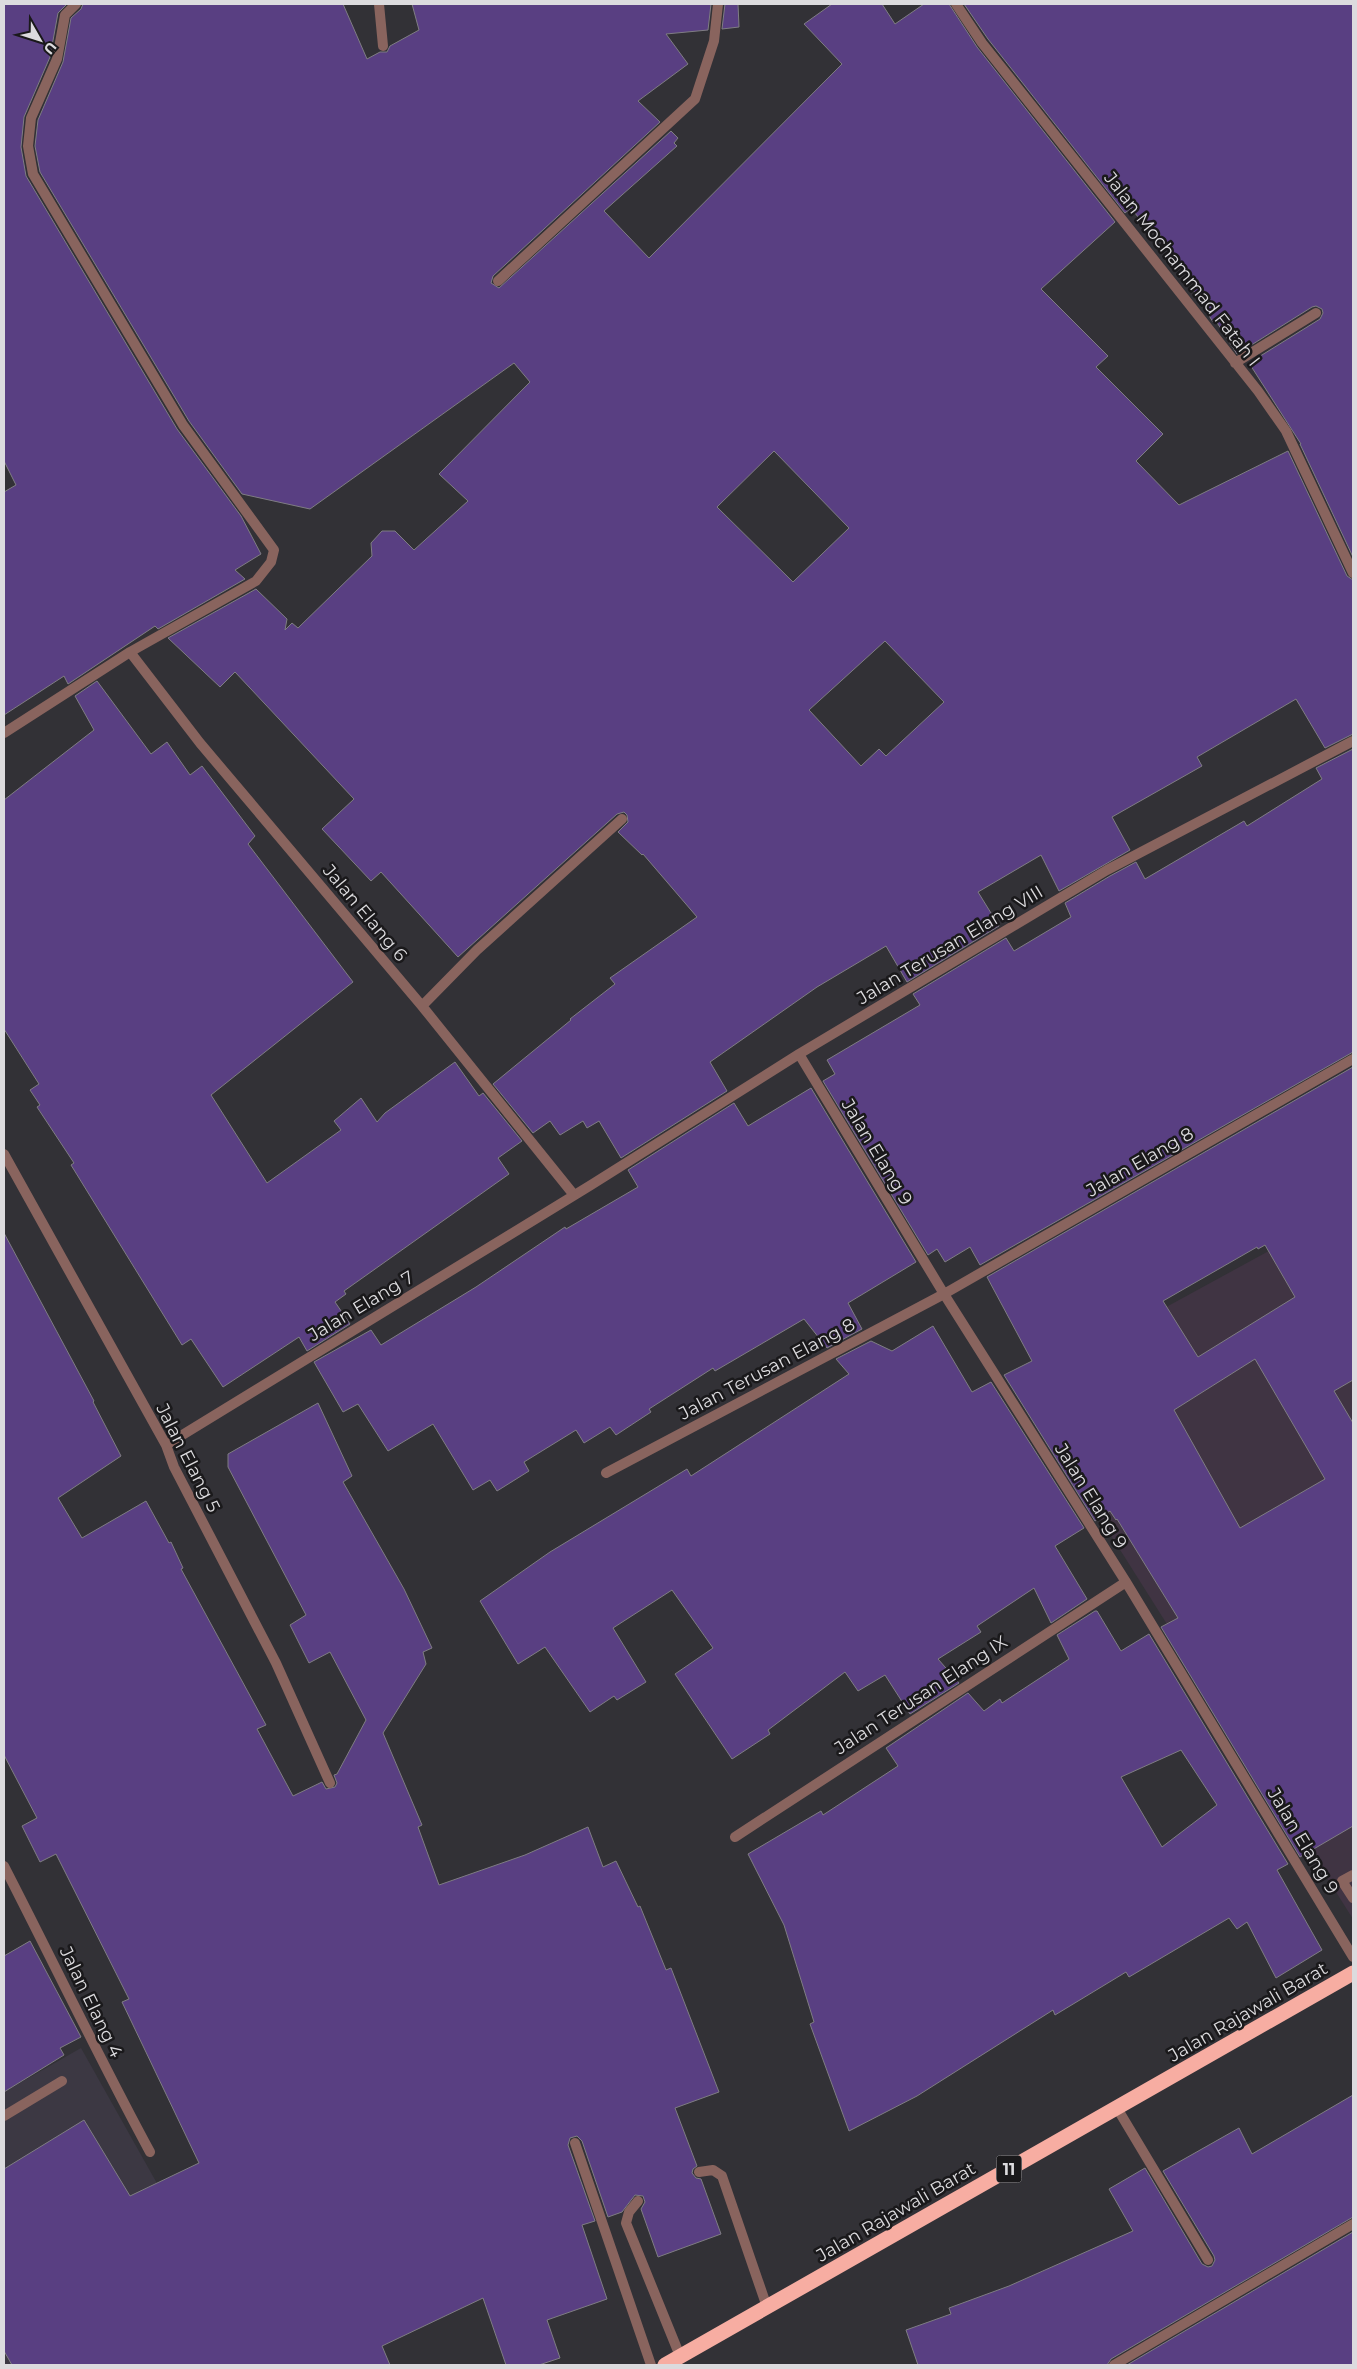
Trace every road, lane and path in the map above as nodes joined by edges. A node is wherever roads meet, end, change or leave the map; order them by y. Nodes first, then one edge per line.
1 (76, 4) edge
2 (379, 4) edge
3 (718, 4) edge
4 (956, 4) edge
5 (383, 46) dead end
6 (498, 281) dead end
7 (1316, 313) dead end
8 (1234, 363) junction
9 (1353, 573) edge
10 (130, 652) junction
11 (4, 733) edge
12 (1353, 741) edge
13 (622, 819) dead end
14 (422, 1006) junction
15 (799, 1054) junction
16 (1353, 1059) edge
17 (4, 1154) edge
18 (574, 1195) junction
19 (944, 1294) junction
20 (166, 1444) junction
21 (606, 1473) dead end
22 (1126, 1582) junction
23 (330, 1784) dead end
24 (735, 1837) dead end
25 (4, 1866) edge
26 (1353, 1875) edge
27 (1353, 1898) edge
28 (1353, 1957) edge
29 (1353, 1974) edge
30 (62, 2081) dead end
31 (1117, 2108) junction
32 (4, 2116) edge
33 (575, 2143) dead end
34 (150, 2152) dead end
35 (699, 2172) dead end
36 (638, 2201) dead end
37 (1353, 2224) edge
38 (1208, 2260) dead end
39 (767, 2307) junction
40 (682, 2361) edge
41 (651, 2365) edge
42 (665, 2365) edge
43 (1114, 2365) edge

1 - 10 street
2 - 5 street
3 - 6 street
4 - 8 street, Jalan Mochammad Fatah I
7 - 8 street
8 - 9 street, Jalan Mochammad Fatah I
10 - 11 street
10 - 14 street, Jalan Elang 6
12 - 15 street, Jalan Terusan Elang VIII
13 - 14 street
14 - 18 street, Jalan Elang 6
15 - 18 street, Jalan Terusan Elang VIII
15 - 19 street, Jalan Elang 9
16 - 19 street, Jalan Elang 8
17 - 20 street, Jalan Elang 5
18 - 20 street, Jalan Elang 7
19 - 21 street, Jalan Terusan Elang 8
19 - 22 street, Jalan Elang 9
20 - 23 street, Jalan Elang 5
22 - 24 street, Jalan Terusan Elang IX
22 - 28 street, Jalan Elang 9
25 - 34 street, Jalan Elang 4
26 - 27 street
29 - 31 highway, Jalan Rajawali Barat / 11
30 - 32 street
31 - 38 street
31 - 39 highway, Jalan Rajawali Barat / 11
33 - 41 street
35 - 39 street
36 - 40 street
37 - 43 street
39 - 40 highway, Jalan Rajawali Barat / 11
40 - 42 highway, Jalan Rajawali Barat / 11

